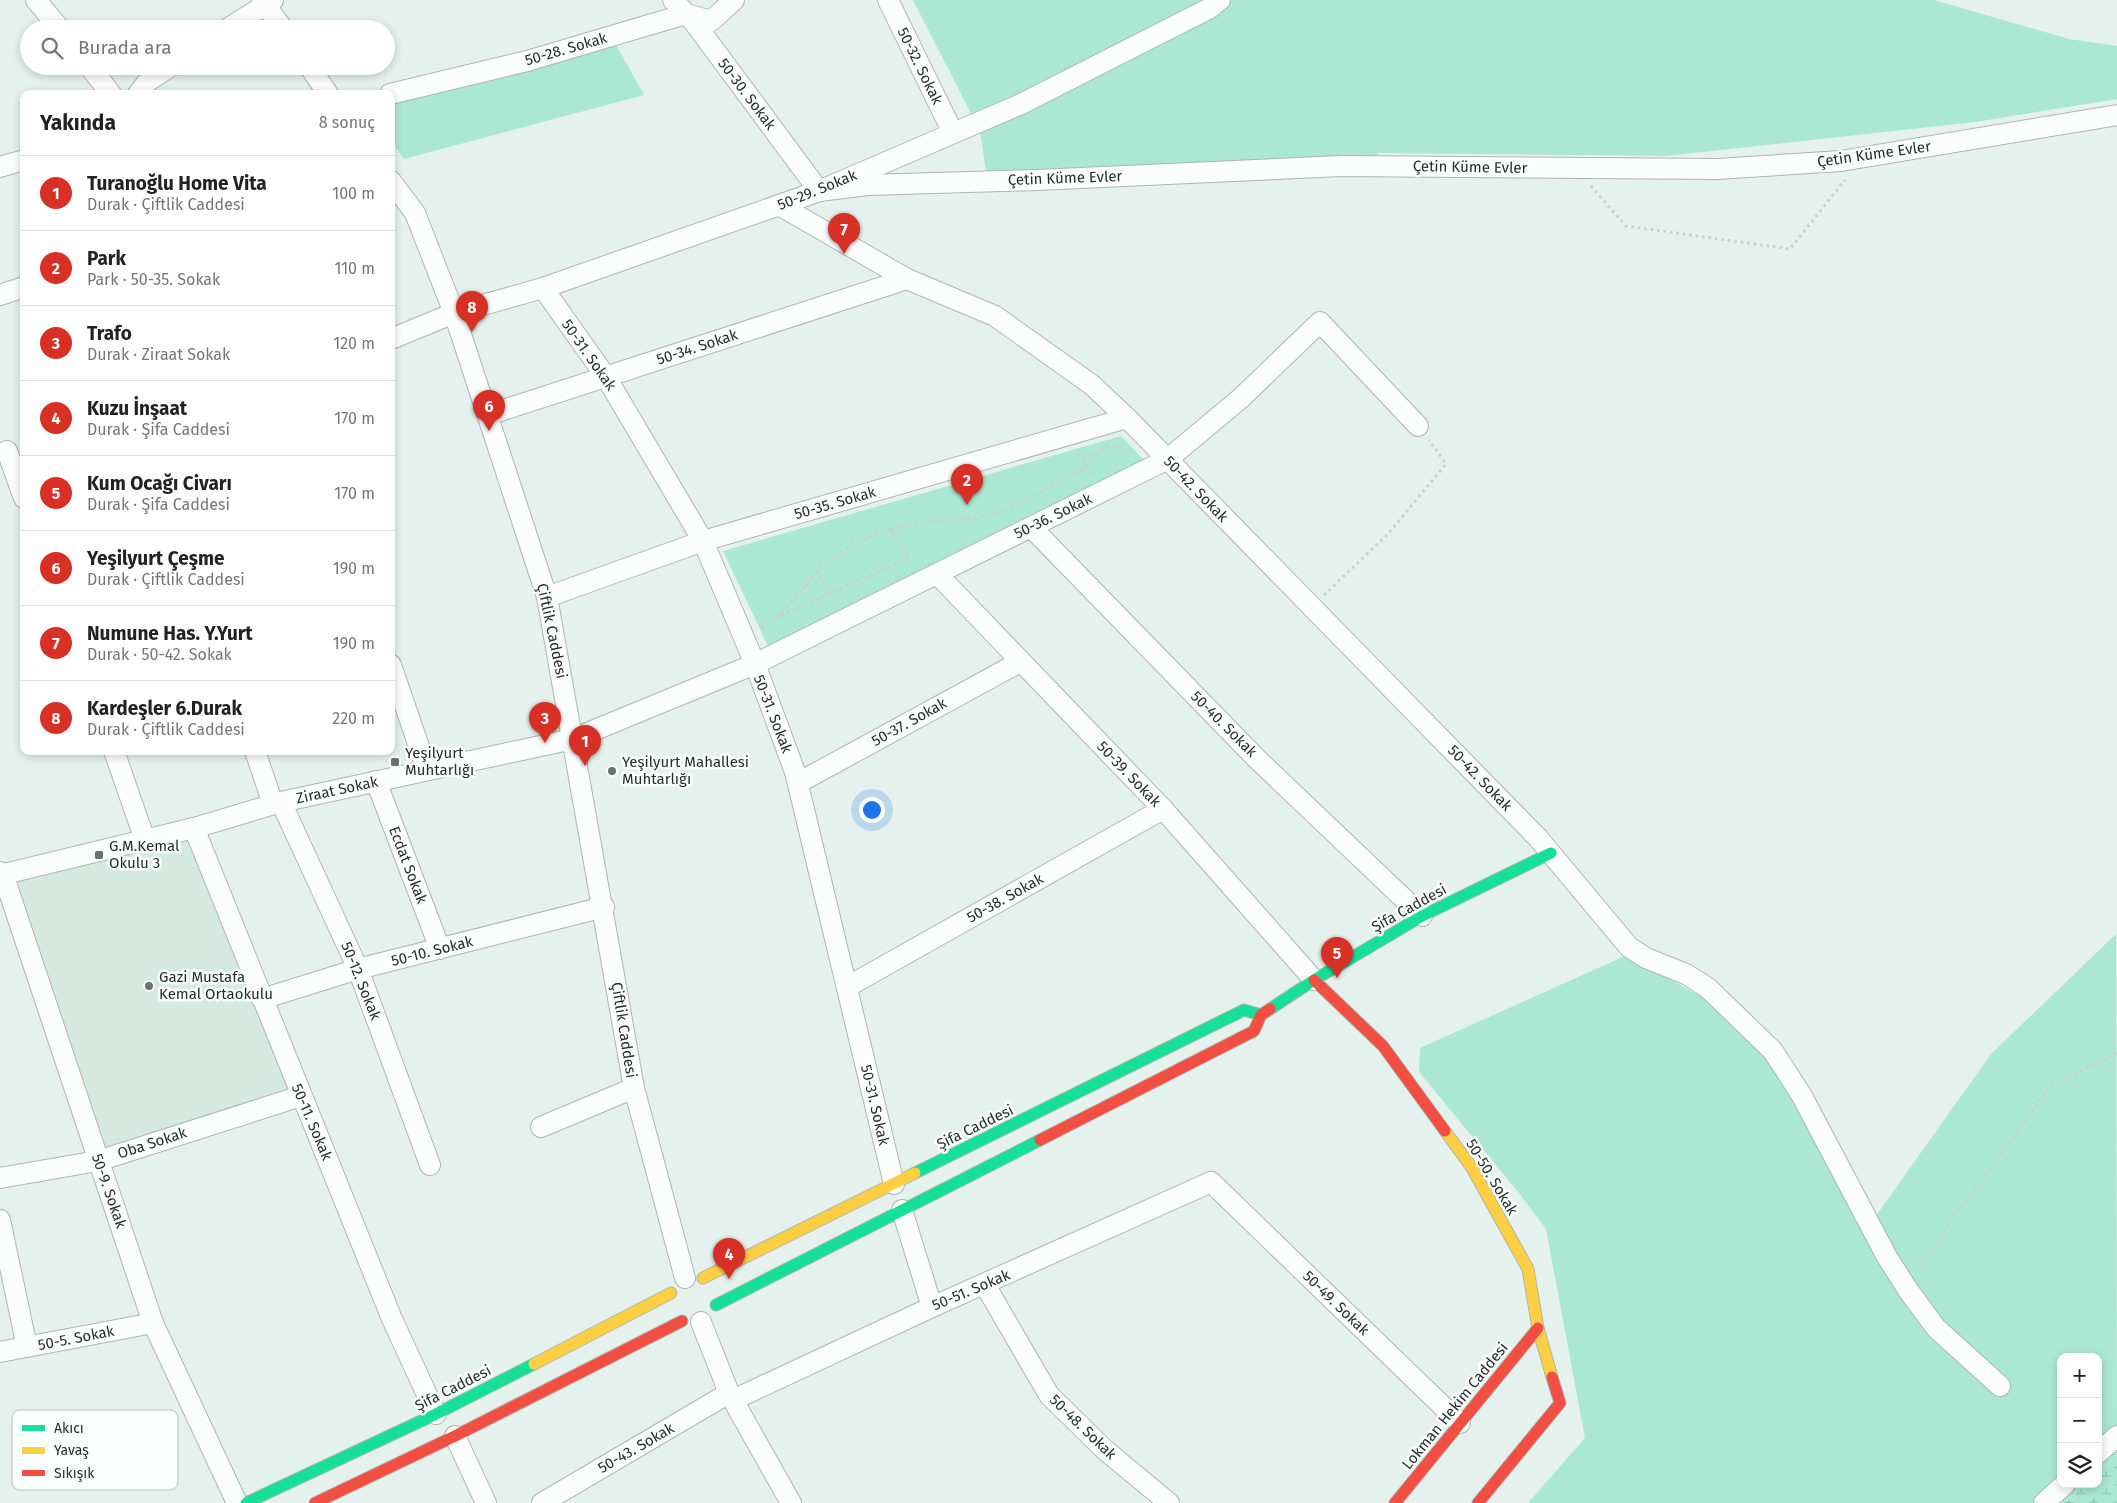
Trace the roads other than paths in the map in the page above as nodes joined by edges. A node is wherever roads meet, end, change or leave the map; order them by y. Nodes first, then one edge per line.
1 (36, 0) edge
2 (734, 0) edge
3 (888, 0) edge
4 (1220, 0) edge
5 (267, 1) edge
6 (679, 7) edge
7 (53, 20) edge
8 (240, 20) edge
9 (278, 20) edge
10 (96, 75) edge
11 (157, 75) edge
12 (315, 75) edge
13 (108, 90) edge
14 (141, 90) edge
15 (325, 90) edge
16 (395, 93) edge
17 (2117, 115) edge
18 (953, 133) junction
19 (20, 161) edge
20 (0, 167) edge
21 (395, 186) edge
22 (819, 190) junction
23 (779, 205) junction
24 (907, 279) junction
25 (20, 288) edge
26 (543, 288) junction
27 (0, 295) edge
28 (454, 312) junction
29 (395, 337) edge
30 (606, 377) junction
31 (488, 414) junction
32 (1127, 418) junction
33 (1418, 426) road end
34 (10, 451) edge
35 (1168, 460) junction
36 (20, 485) edge
37 (1030, 527) junction
38 (703, 541) junction
39 (937, 574) junction
40 (547, 597) junction
41 (1020, 662) junction
42 (755, 664) junction
43 (395, 677) edge
44 (573, 739) junction
45 (115, 755) edge
46 (257, 755) edge
47 (427, 770) junction
48 (376, 781) junction
49 (798, 783) junction
50 (277, 803) junction
51 (1163, 809) junction
52 (194, 828) junction
53 (145, 840) junction
54 (1551, 853) junction
55 (1, 874) edge
56 (604, 908) junction
57 (1422, 916) junction
58 (440, 949) junction
59 (358, 969) junction
60 (1314, 980) junction
61 (847, 987) junction
62 (262, 999) junction
63 (1261, 1016) junction
64 (634, 1088) junction
65 (300, 1096) junction
66 (541, 1127) dead end
67 (98, 1160) junction
68 (430, 1165) dead end
69 (0, 1178) edge
70 (1211, 1182) joint
71 (894, 1184) junction
72 (902, 1210) junction
73 (0, 1220) edge
74 (694, 1278) junction
75 (984, 1285) junction
76 (670, 1293) junction
77 (716, 1305) junction
78 (932, 1307) junction
79 (691, 1321) junction
80 (153, 1323) junction
81 (1538, 1328) junction
82 (27, 1347) junction
83 (0, 1352) edge
84 (2000, 1386) dead end
85 (731, 1397) junction
86 (436, 1414) junction
87 (1460, 1423) junction
88 (455, 1436) junction
89 (2117, 1436) edge
90 (2102, 1450) edge
91 (2061, 1488) edge
92 (237, 1503) edge
93 (246, 1503) edge
94 (315, 1503) edge
95 (486, 1503) edge
96 (542, 1503) edge
97 (791, 1503) edge
98 (1169, 1503) edge
99 (1395, 1503) edge
100 (1478, 1503) edge
101 (2044, 1503) edge

1 - 7 street
2 - 6 street
3 - 18 street, 50-32. Sokak
4 - 18 street, 50-29. Sokak
5 - 8 street
5 - 9 street
6 - 16 street, 50-28. Sokak
6 - 22 street, 50-30. Sokak
10 - 13 street
11 - 14 street
12 - 15 street
17 - 22 street, Çetin Küme Evler
18 - 22 street, 50-29. Sokak
19 - 20 street
21 - 28 street, Çiftlik Caddesi
22 - 23 street, 50-29. Sokak
23 - 24 street, 50-42. Sokak
23 - 26 street, 50-29. Sokak
24 - 30 street, 50-34. Sokak
24 - 32 street, 50-42. Sokak
25 - 27 street
26 - 28 street, 50-29. Sokak
26 - 30 street, 50-31. Sokak
28 - 29 street, 50-29. Sokak
28 - 31 street, Çiftlik Caddesi
30 - 31 street, 50-34. Sokak
30 - 38 street, 50-31. Sokak
31 - 40 street, Çiftlik Caddesi
32 - 35 street, 50-42. Sokak
32 - 38 street, 50-35. Sokak
33 - 35 street, 50-36. Sokak
34 - 36 street
35 - 37 street, 50-36. Sokak
35 - 54 street, 50-42. Sokak
37 - 39 street, 50-36. Sokak
37 - 57 street, 50-40. Sokak
38 - 40 street, 50-35. Sokak
38 - 42 street, 50-31. Sokak
39 - 41 street, 50-39. Sokak
39 - 42 street, 50-36. Sokak
40 - 44 street, Çiftlik Caddesi
41 - 49 street, 50-37. Sokak
41 - 51 street, 50-39. Sokak
42 - 44 street, Ziraat Sokak
42 - 49 street, 50-31. Sokak
43 - 47 street
44 - 47 street, Ziraat Sokak
44 - 56 street, Çiftlik Caddesi
45 - 53 street
46 - 50 street, 50-12. Sokak
47 - 48 street, Ziraat Sokak
48 - 50 street, Ziraat Sokak
48 - 58 street, Ecdat Sokak
49 - 61 street, 50-31. Sokak
50 - 52 street, Ziraat Sokak
50 - 59 street, 50-12. Sokak
51 - 60 street, 50-39. Sokak
51 - 61 street, 50-38. Sokak
52 - 53 street, Ziraat Sokak
52 - 62 street, 50-11. Sokak
53 - 55 street, Ziraat Sokak
54 - 57 street, Şifa Caddesi
54 - 84 street, 50-42. Sokak
55 - 67 street, 50-9. Sokak
56 - 58 street, 50-10. Sokak
56 - 64 street, Çiftlik Caddesi
57 - 60 street, Şifa Caddesi
58 - 59 street, 50-10. Sokak
59 - 62 street, 50-10. Sokak
59 - 68 street, 50-12. Sokak
60 - 63 street, Şifa Caddesi
60 - 81 street, 50-50. Sokak
61 - 71 street, 50-31. Sokak
62 - 65 street, 50-11. Sokak
63 - 71 street, Şifa Caddesi
63 - 72 street, Şifa Caddesi
64 - 66 street
64 - 74 street, Çiftlik Caddesi
65 - 67 street, Oba Sokak
65 - 86 street, 50-11. Sokak
67 - 69 street, Oba Sokak
67 - 80 street, 50-9. Sokak
70 - 75 street, 50-51. Sokak
70 - 87 street, 50-49. Sokak
71 - 74 street, Şifa Caddesi
72 - 77 street, Şifa Caddesi
72 - 78 street
73 - 82 street
74 - 76 street
74 - 77 street
75 - 78 street, 50-51. Sokak
75 - 98 street, 50-48. Sokak
76 - 79 street
76 - 86 street, Şifa Caddesi
77 - 79 street
78 - 85 street, 50-51. Sokak
79 - 85 street
79 - 88 street
80 - 82 street, 50-5. Sokak
80 - 92 street, 50-9. Sokak
81 - 87 street, Lokman Hekim Caddesi
81 - 100 street, 50-50. Sokak
82 - 83 street, 50-5. Sokak
85 - 96 street, 50-43. Sokak
85 - 97 street
86 - 93 street, Şifa Caddesi
87 - 99 street, Lokman Hekim Caddesi
88 - 94 street
88 - 95 street
89 - 90 street
91 - 101 street

